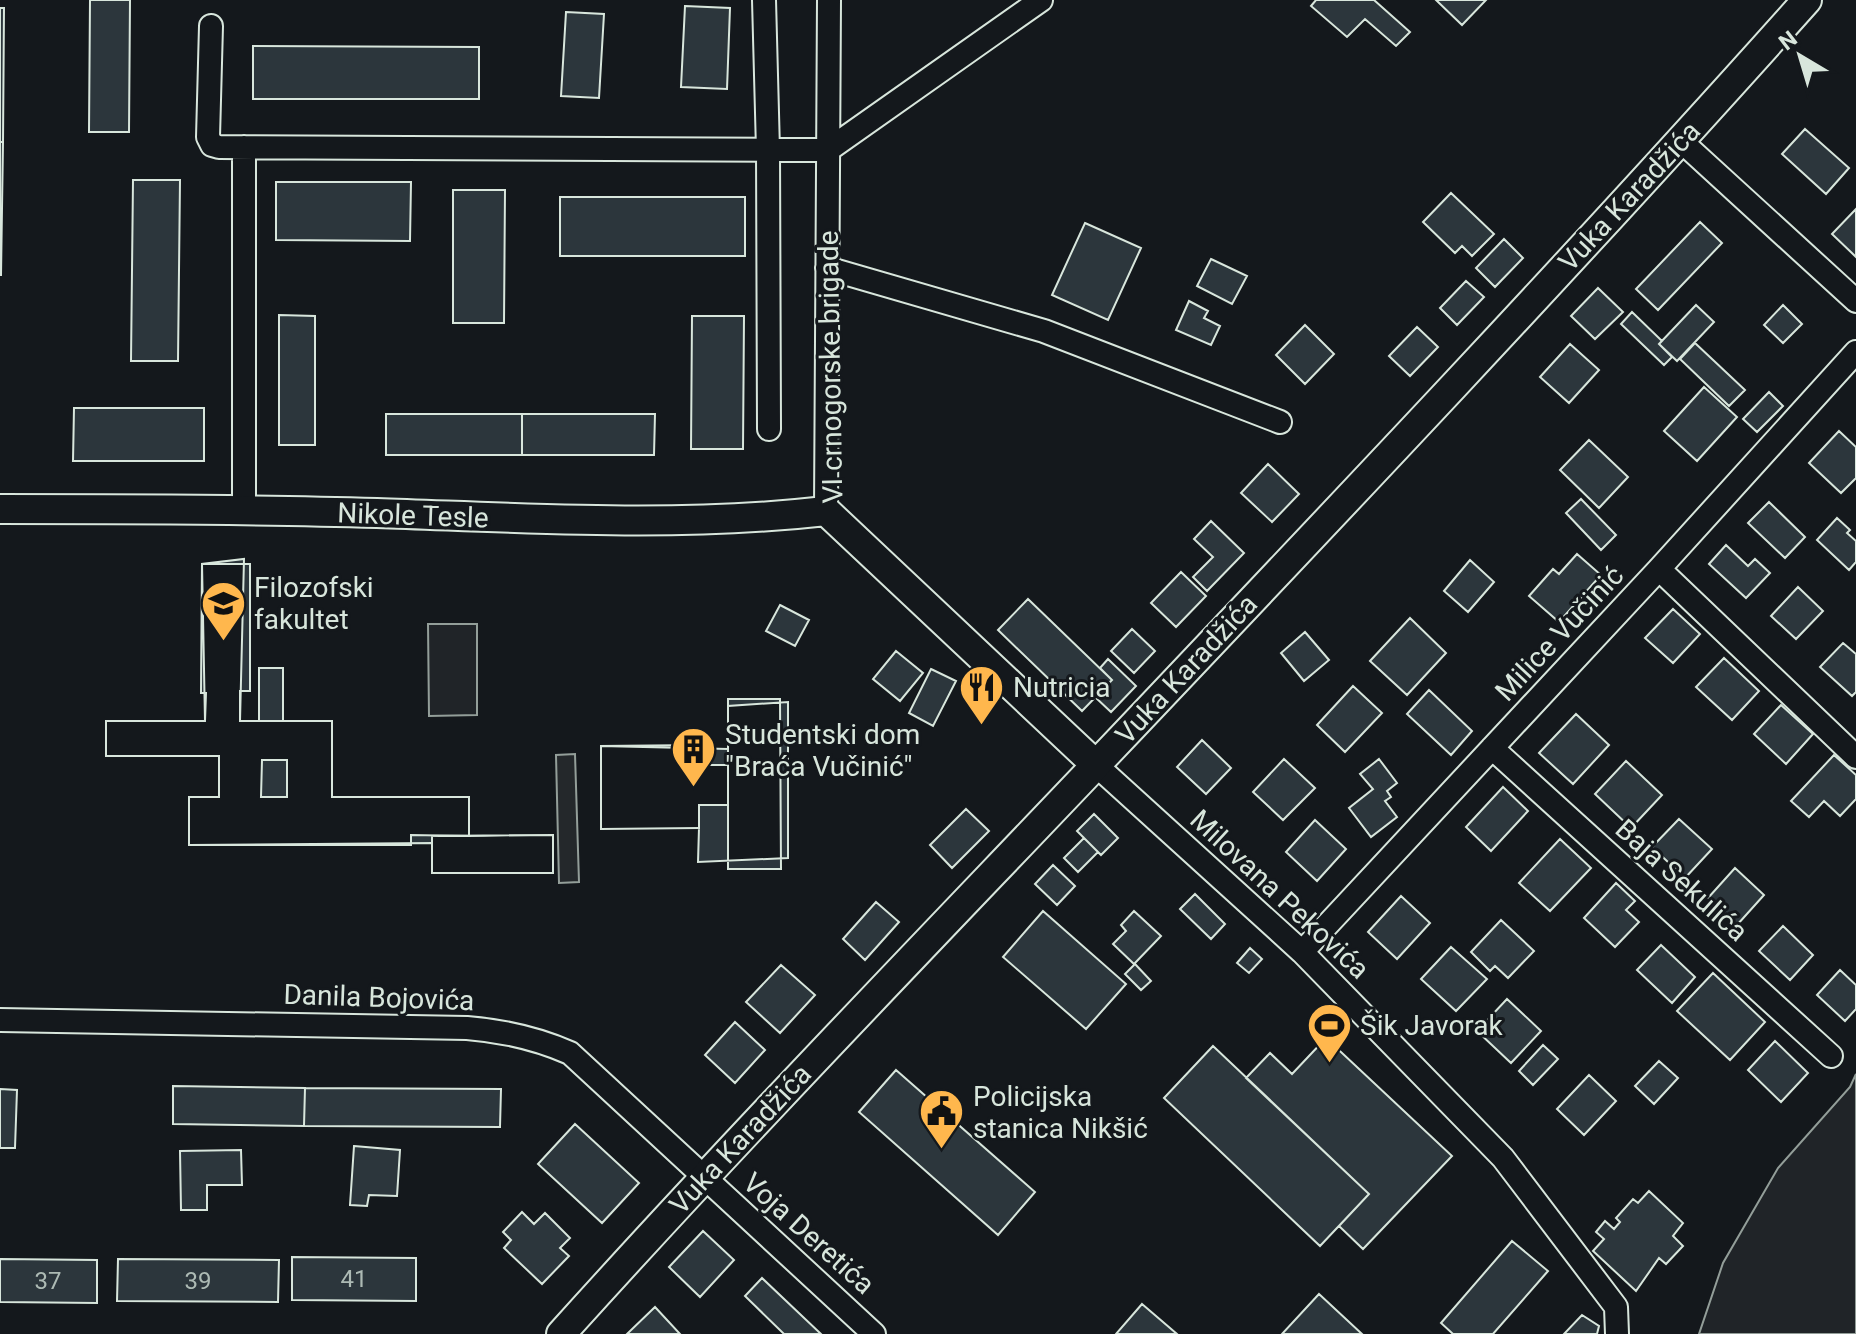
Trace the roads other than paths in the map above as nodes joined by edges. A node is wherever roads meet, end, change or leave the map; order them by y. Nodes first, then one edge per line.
1 (764, 0) edge
2 (829, 0) edge
3 (1041, 0) edge
4 (1807, 0) edge
5 (211, 26) dead end
6 (1681, 141) junction
7 (244, 147) junction
8 (768, 150) junction
9 (828, 150) junction
10 (827, 268) junction
11 (1856, 301) edge
12 (1856, 352) edge
13 (1280, 422) dead end
14 (769, 429) dead end
15 (0, 509) edge
16 (244, 510) junction
17 (826, 511) junction
18 (1659, 569) junction
19 (1492, 748) junction
20 (1856, 757) edge
21 (1096, 765) junction
22 (1302, 952) junction
23 (0, 1020) edge
24 (1831, 1056) dead end
25 (703, 1177) junction
26 (561, 1334) edge
27 (874, 1334) edge
28 (1617, 1334) edge

1 - 8 street
2 - 9 street, VI crnogorske brigade
3 - 9 street
4 - 6 street, Vuka Karadžića
5 - 7 street
6 - 11 street
6 - 21 street, Vuka Karadžića
7 - 8 street
7 - 16 street
8 - 9 street
8 - 14 street
9 - 10 street, VI crnogorske brigade
10 - 13 street
10 - 17 street, VI crnogorske brigade
12 - 18 street, Milice Vučinić
15 - 16 street, Nikole Tesle
16 - 17 street, Nikole Tesle
17 - 21 street, VI crnogorske brigade
18 - 19 street, Milice Vučinić
18 - 20 street
19 - 22 street, Milice Vučinić
19 - 24 street, Baja Sekulića
21 - 22 street, Milovana Pekovića
21 - 25 street, Vuka Karadžića
22 - 28 street, Milovana Pekovića
23 - 25 street, Danila Bojovića
25 - 26 street, Vuka Karadžića
25 - 27 street, Voja Deretića

